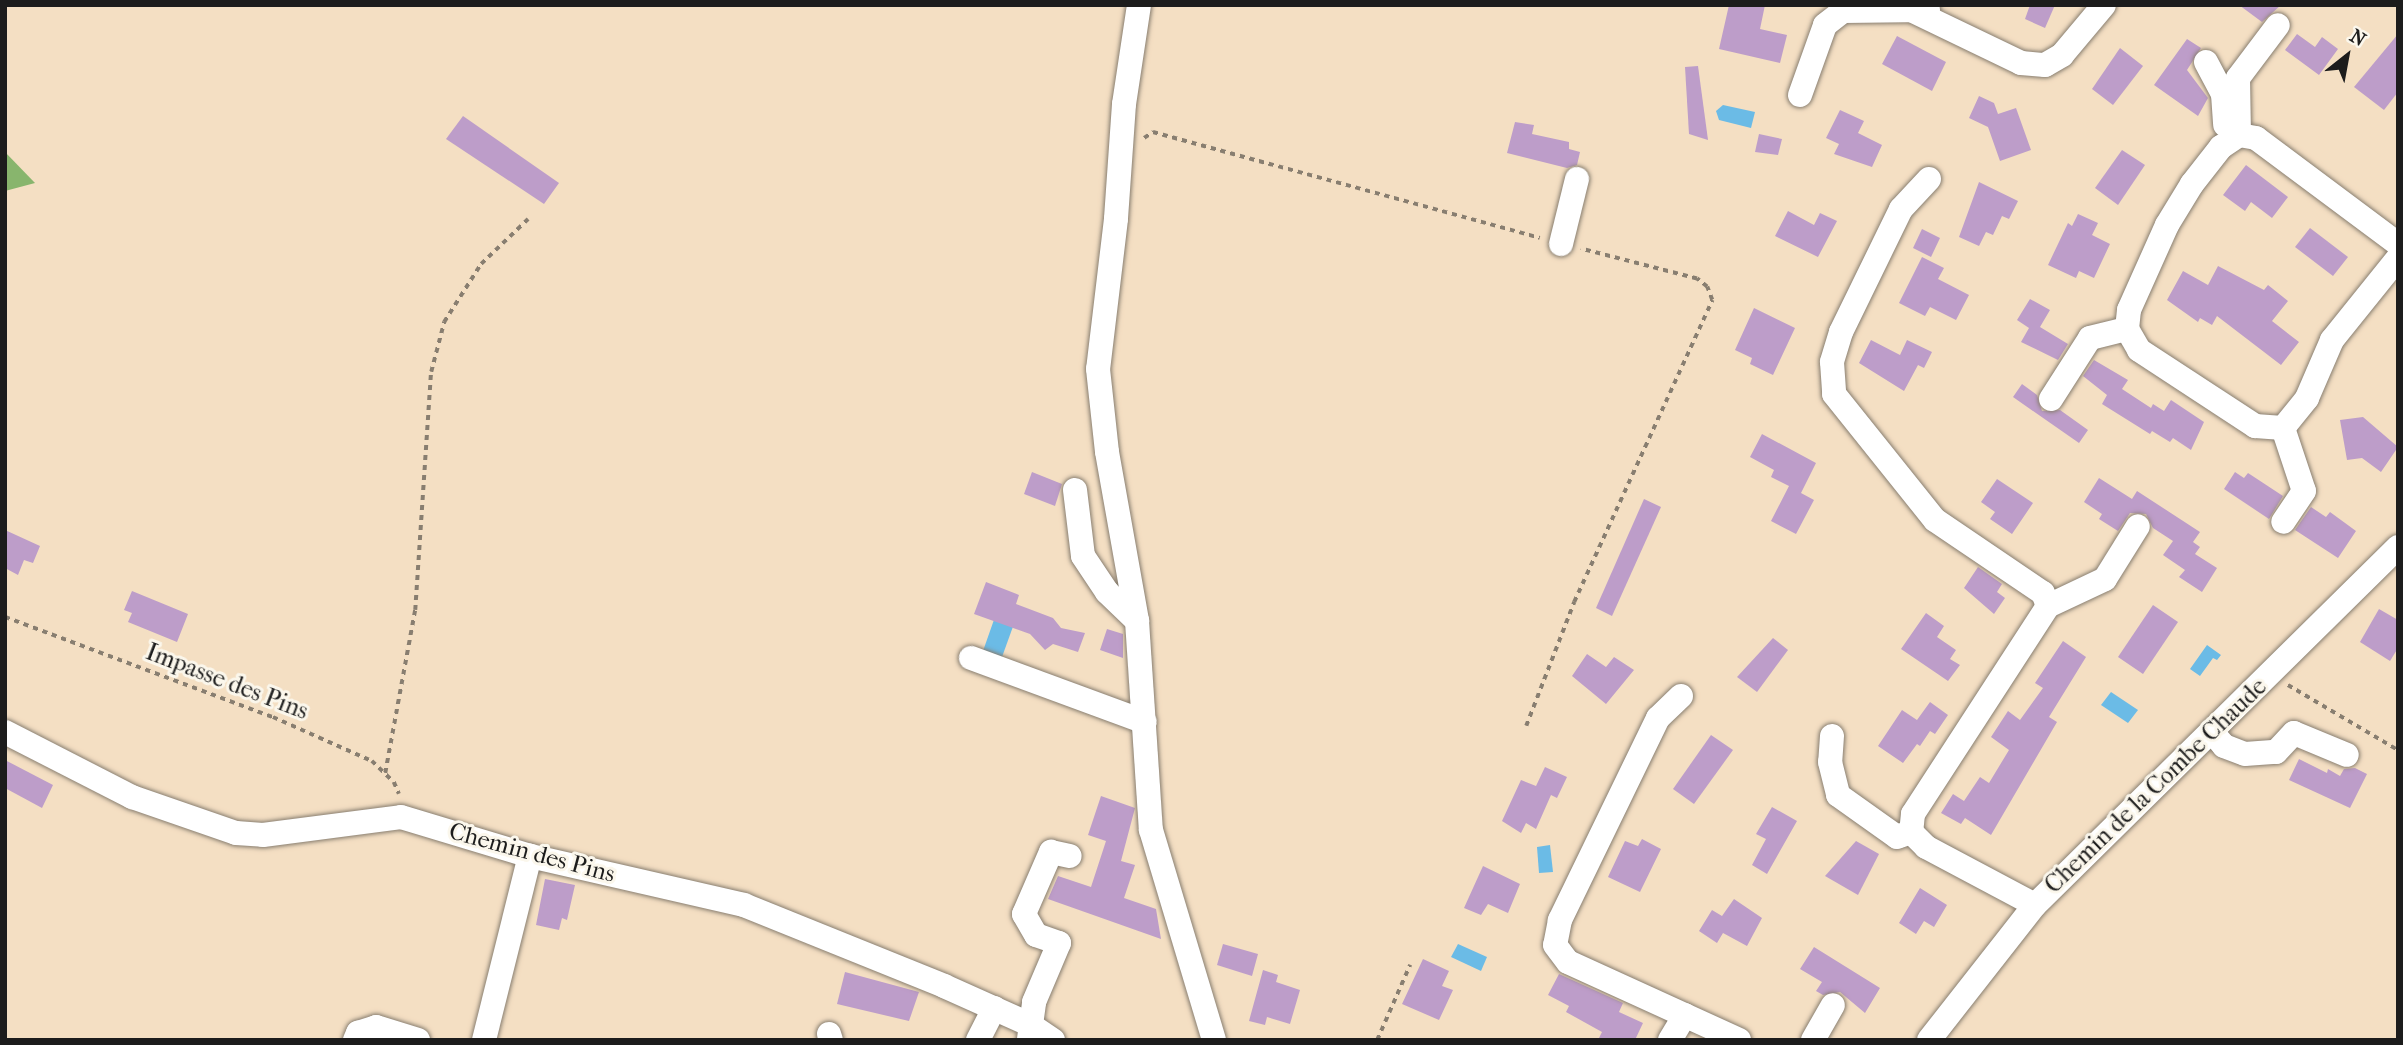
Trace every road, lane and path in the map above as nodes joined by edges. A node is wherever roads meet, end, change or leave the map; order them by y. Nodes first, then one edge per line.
1 (1139, 5) edge
2 (1938, 5) edge
3 (2104, 5) edge
4 (1911, 10) junction
5 (2277, 25) dead end
6 (2206, 62) dead end
7 (1800, 94) dead end
8 (2233, 139) junction
9 (1142, 140) dead end
10 (1577, 179) dead end
11 (1929, 179) dead end
12 (528, 219) dead end
13 (1561, 244) junction
14 (2398, 244) edge
15 (2398, 258) edge
16 (2127, 329) junction
17 (2051, 399) dead end
18 (2283, 428) junction
19 (1075, 490) dead end
20 (2283, 522) dead end
21 (2138, 526) dead end
22 (2398, 547) edge
23 (2048, 606) junction
24 (5, 617) edge
25 (1137, 621) junction
26 (971, 658) dead end
27 (2270, 675) junction
28 (1681, 696) dead end
29 (1145, 722) junction
30 (1526, 726) dead end
31 (5, 732) edge
32 (2212, 732) junction
33 (1832, 736) dead end
34 (2398, 750) edge
35 (2347, 755) dead end
36 (385, 773) junction
37 (401, 817) junction
38 (1911, 832) junction
39 (530, 856) junction
40 (1070, 856) dead end
41 (2035, 905) junction
42 (1410, 965) dead end
43 (1833, 1005) dead end
44 (994, 1008) junction
45 (1685, 1015) junction
46 (1029, 1032) edge
47 (355, 1040) edge
48 (418, 1040) edge
49 (484, 1040) edge
50 (978, 1040) edge
51 (1053, 1040) edge
52 (1214, 1040) edge
53 (1377, 1040) edge
54 (1670, 1040) edge
55 (1739, 1040) edge
56 (1813, 1040) edge
57 (1929, 1040) edge

1 - 25 street
2 - 4 street
3 - 4 street
4 - 7 street
5 - 8 street
6 - 8 street
8 - 14 street
8 - 16 street
9 - 13 path
10 - 13 street
11 - 23 street
12 - 36 path
13 - 30 path
15 - 18 street
16 - 17 street
16 - 18 street
18 - 20 street
19 - 25 street
21 - 23 street
22 - 27 street, Chemin de la Combe Chaude
23 - 38 street
24 - 36 path, Impasse des Pins
25 - 29 street
26 - 29 street
27 - 32 street, Chemin de la Combe Chaude
27 - 34 path
28 - 45 street
29 - 52 street
31 - 37 street, Chemin des Pins
32 - 35 street
32 - 41 street, Chemin de la Combe Chaude
33 - 38 street
36 - 37 path, Impasse des Pins
37 - 39 street, Chemin des Pins
38 - 41 street
39 - 44 street, Chemin des Pins
39 - 49 street
40 - 46 street
41 - 57 street, Chemin de la Combe Chaude
42 - 53 path
43 - 56 street
44 - 46 street, Chemin des Pins
44 - 50 street
45 - 54 street
45 - 55 street
46 - 51 street, Chemin des Pins
47 - 48 street

